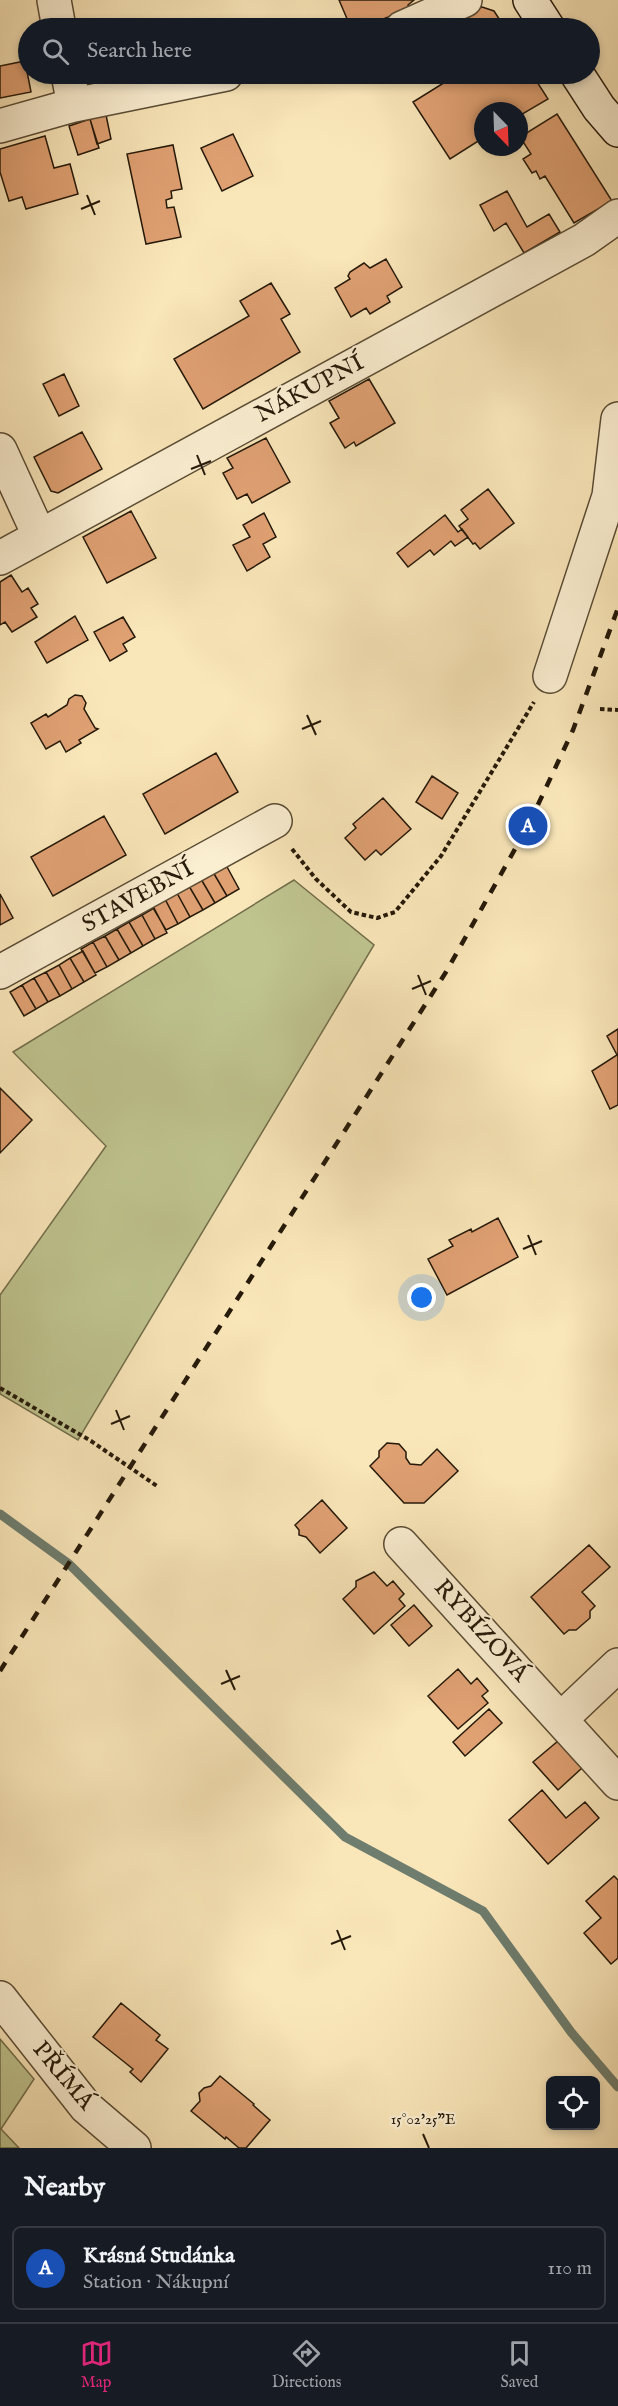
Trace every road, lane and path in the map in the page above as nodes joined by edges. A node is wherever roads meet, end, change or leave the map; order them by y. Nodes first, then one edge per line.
1 (54, 0) edge
2 (465, 0) edge
3 (530, 0) edge
4 (57, 18) edge
5 (424, 18) edge
6 (542, 18) edge
7 (123, 84) edge
8 (583, 84) edge
9 (71, 89) edge
10 (0, 126) edge
11 (618, 130) edge
12 (618, 216) edge
13 (618, 418) edge
14 (0, 450) edge
15 (39, 536) junction
16 (0, 558) edge
17 (550, 676) joint
18 (600, 709) dead end
19 (618, 710) edge
20 (275, 821) joint
21 (0, 972) edge
22 (0, 1388) edge
23 (157, 1486) dead end
24 (401, 1544) dead end
25 (618, 1665) edge
26 (561, 1719) junction
27 (618, 1783) edge
28 (0, 1998) edge
29 (134, 2148) edge

1 - 4 street
2 - 5 street
3 - 6 street
7 - 9 street
8 - 11 street
9 - 10 street
12 - 15 street, NÁKUPNÍ
13 - 17 street
14 - 15 street
15 - 16 street, NÁKUPNÍ
17 - 20 path
18 - 19 path
20 - 21 street, STAVEBNÍ
22 - 23 path
24 - 26 street, RYBÍZOVÁ
25 - 26 street
26 - 27 street, RYBÍZOVÁ
28 - 29 street, PŘÍMÁ

